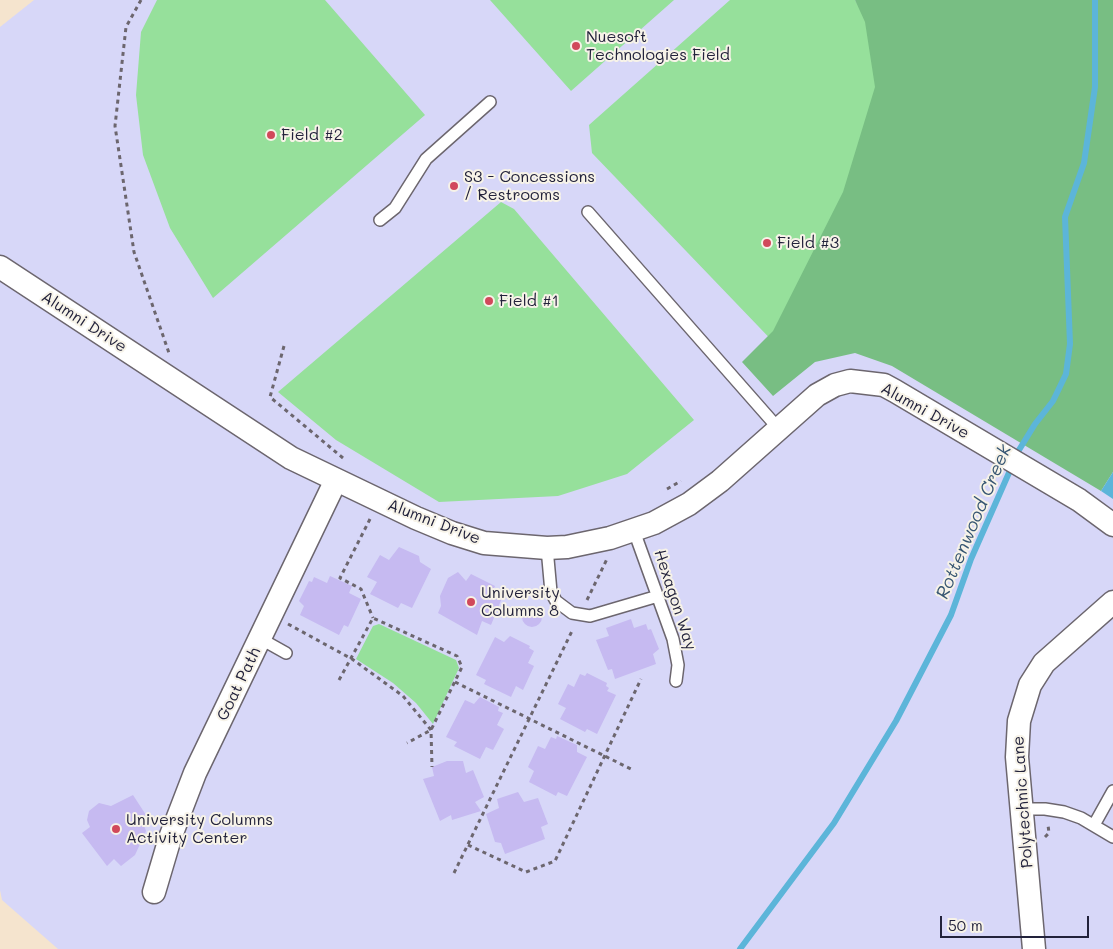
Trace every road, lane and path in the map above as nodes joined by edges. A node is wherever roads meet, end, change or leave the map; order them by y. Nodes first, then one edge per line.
1 (141, 0) edge
2 (490, 102) dead end
3 (588, 212) dead end
4 (380, 220) dead end
5 (0, 267) edge
6 (284, 346) dead end
7 (181, 385) junction
8 (778, 428) junction
9 (341, 470) junction
10 (380, 501) junction
11 (1110, 527) edge
12 (634, 531) junction
13 (610, 538) junction
14 (547, 548) junction
15 (658, 596) junction
16 (1113, 602) edge
17 (272, 615) junction
18 (580, 616) junction
19 (373, 618) junction
20 (568, 626) dead end
21 (574, 627) junction
22 (583, 627) dead end
23 (261, 639) junction
24 (286, 653) dead end
25 (352, 659) junction
26 (641, 679) dead end
27 (340, 680) dead end
28 (676, 681) dead end
29 (455, 682) junction
30 (529, 719) junction
31 (432, 730) junction
32 (407, 743) dead end
33 (605, 757) junction
34 (432, 767) dead end
35 (633, 770) dead end
36 (1113, 791) edge
37 (1022, 809) junction
38 (1094, 824) junction
39 (1113, 837) edge
40 (468, 845) junction
41 (454, 873) dead end
42 (154, 892) dead end
43 (1034, 949) edge

1 - 7 path
2 - 4 lane
3 - 8 lane
5 - 7 street, Alumni Drive
6 - 9 path
7 - 9 street, Alumni Drive
8 - 11 street, Alumni Drive
8 - 12 street, Alumni Drive
9 - 10 street, Alumni Drive
9 - 17 street, Goat Path
10 - 14 street, Alumni Drive
10 - 19 path
12 - 13 street, Alumni Drive
12 - 15 lane, Hexagon Way
13 - 14 street, Alumni Drive
13 - 18 path
14 - 18 lane
15 - 18 lane
15 - 28 lane, Hexagon Way
16 - 37 street, Polytechnic Lane
17 - 23 street, Goat Path
17 - 25 path
18 - 21 path
19 - 25 path
19 - 29 path
20 - 21 path
21 - 22 path
21 - 30 path
23 - 24 lane
23 - 42 street, Goat Path
25 - 27 path
25 - 31 path
26 - 33 path
29 - 30 path
29 - 31 path
30 - 33 path
30 - 40 path
31 - 32 path
31 - 34 path
33 - 35 path
33 - 40 path
36 - 38 lane
37 - 38 lane
37 - 43 street, Polytechnic Lane
38 - 39 lane
40 - 41 path

